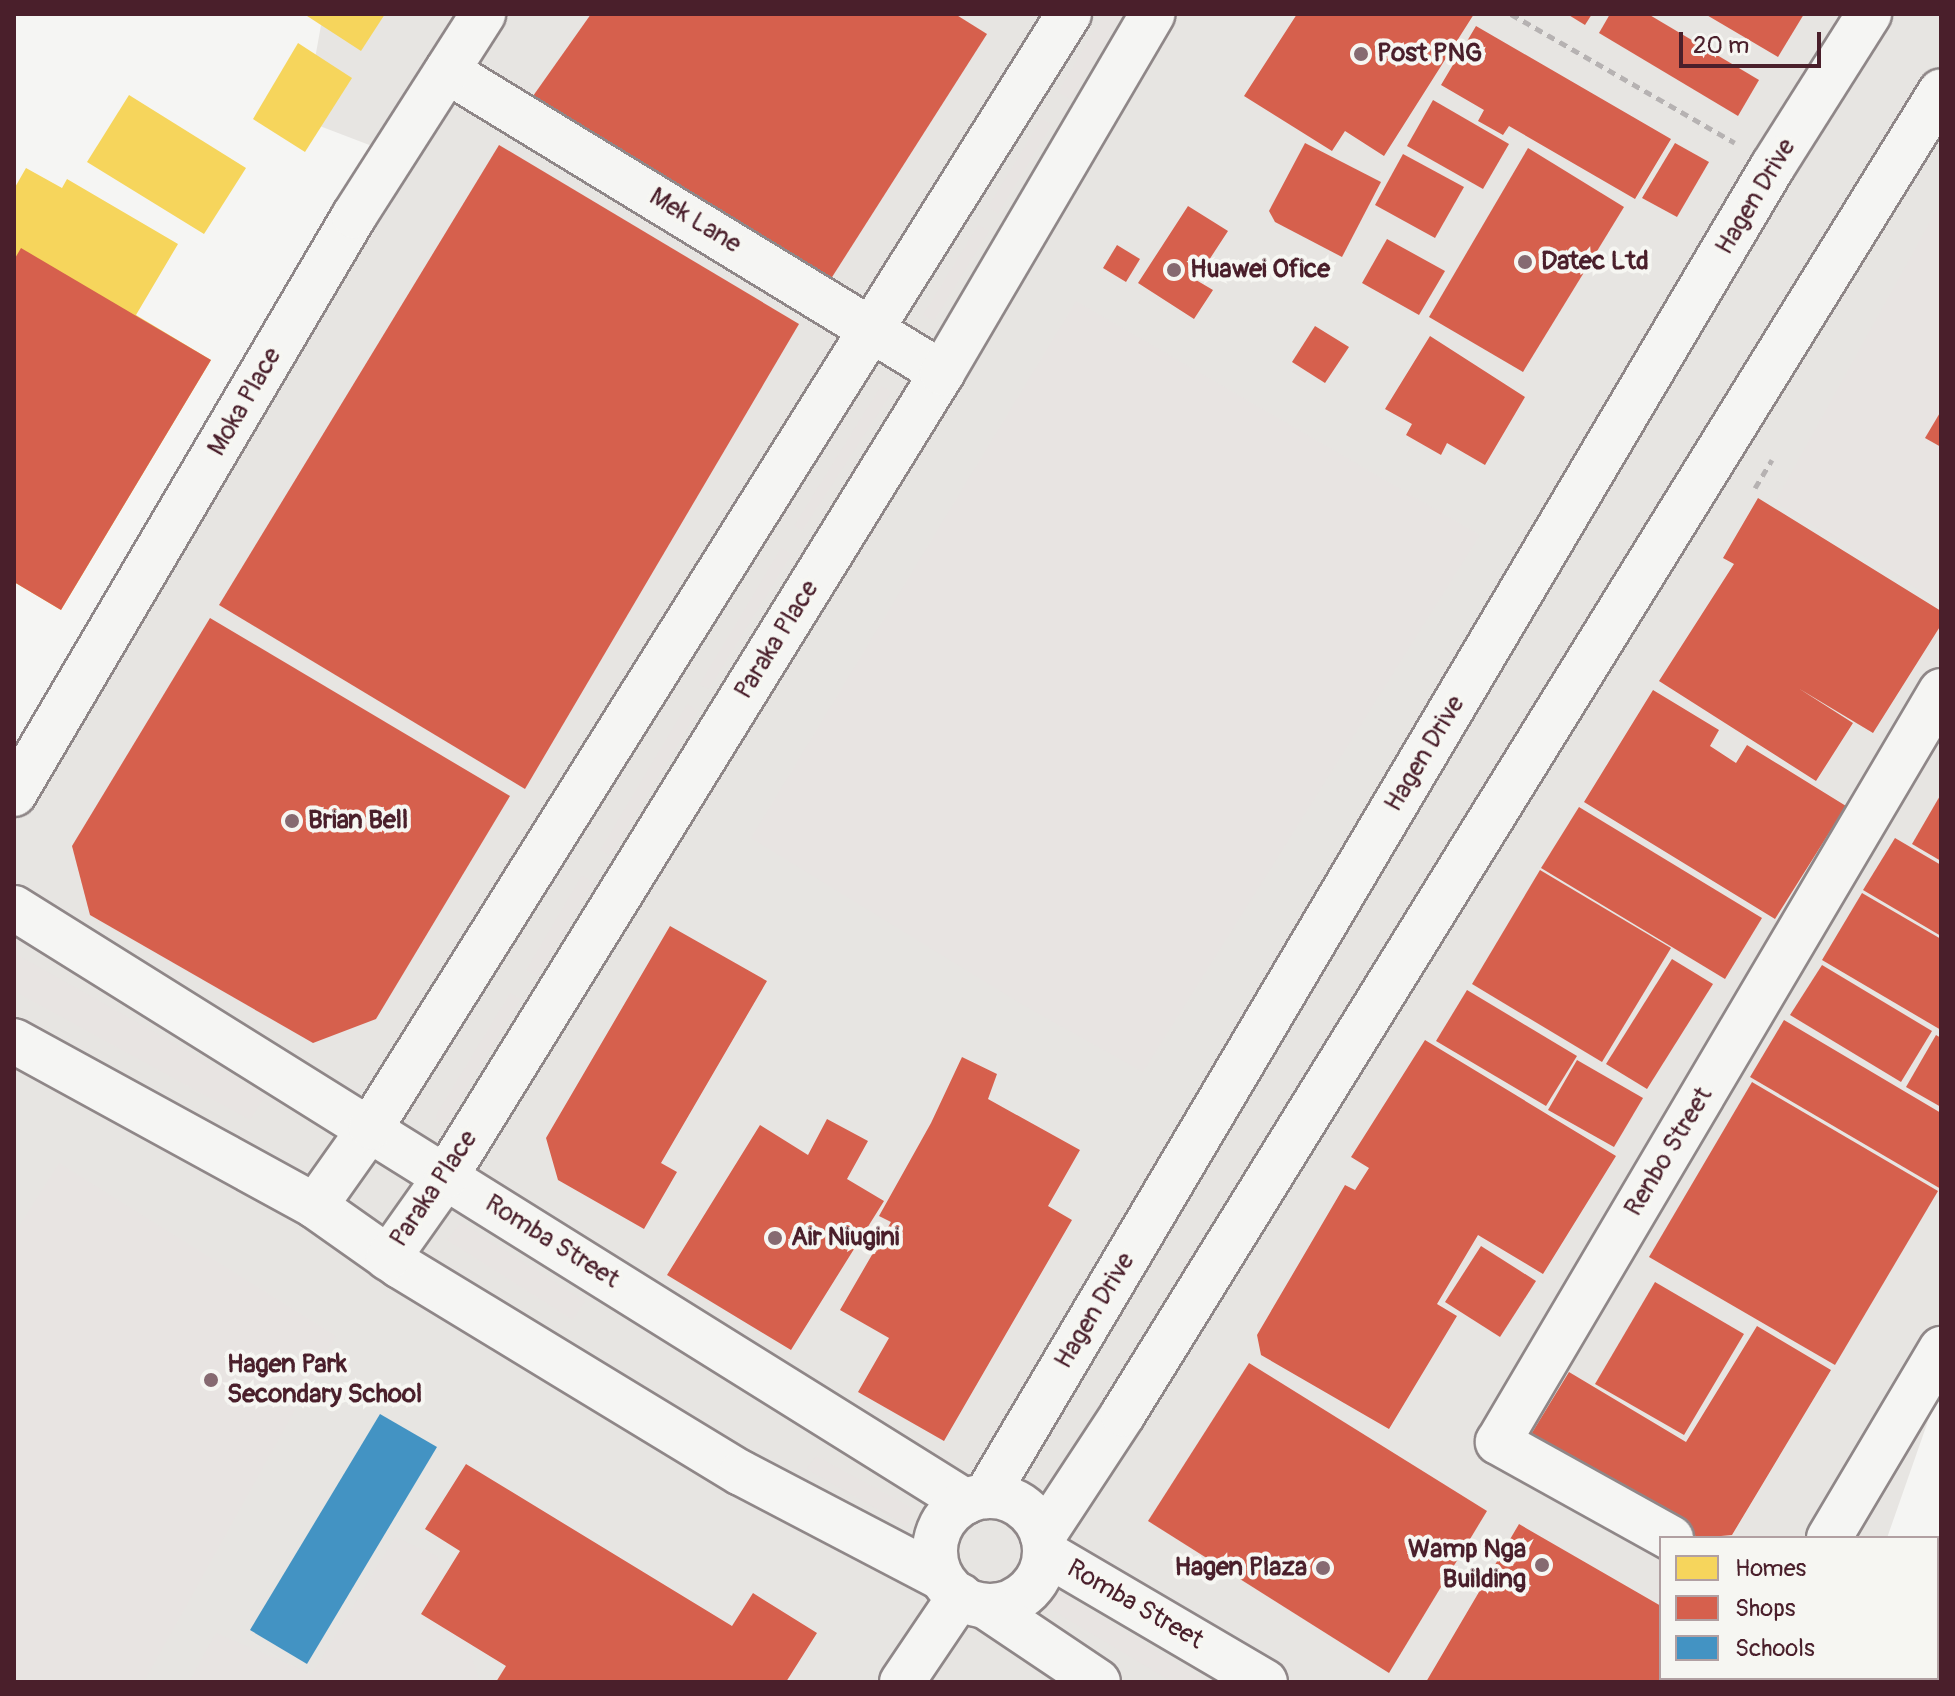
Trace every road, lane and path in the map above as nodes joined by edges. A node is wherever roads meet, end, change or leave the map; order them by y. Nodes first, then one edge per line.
1 (483, 14) edge
2 (1069, 14) edge
3 (1153, 14) edge
4 (1511, 14) edge
5 (1869, 14) edge
6 (447, 71) junction
7 (1941, 91) edge
8 (1773, 166) junction
9 (872, 329) junction
10 (942, 373) junction
11 (1941, 691) edge
12 (14, 794) edge
13 (14, 908) edge
14 (14, 1041) edge
15 (371, 1127) junction
16 (446, 1176) junction
17 (315, 1206) junction
18 (388, 1258) junction
19 (1941, 1349) edge
20 (976, 1499) junction
21 (1667, 1536) edge
22 (1830, 1536) edge
23 (1044, 1544) junction
24 (962, 1593) junction
25 (902, 1682) edge
26 (1098, 1682) edge
27 (1265, 1682) edge

1 - 6 street, Moka Place
2 - 9 street
3 - 10 street, Paraka Place
4 - 8 path
5 - 8 street, Hagen Drive
6 - 9 street, Mek Lane
6 - 12 street, Moka Place
7 - 23 street
8 - 20 street, Hagen Drive
9 - 10 street, Mek Lane
9 - 15 street
10 - 16 street, Paraka Place
11 - 21 street, Renbo Street
13 - 15 street, Romba Street
14 - 17 street
15 - 16 street, Romba Street
15 - 17 street
16 - 18 street, Paraka Place
16 - 20 street, Romba Street
17 - 18 street
18 - 24 street
19 - 22 street
20 - 23 street
20 - 24 street
23 - 24 street
23 - 27 street, Romba Street
24 - 25 street
24 - 26 street

